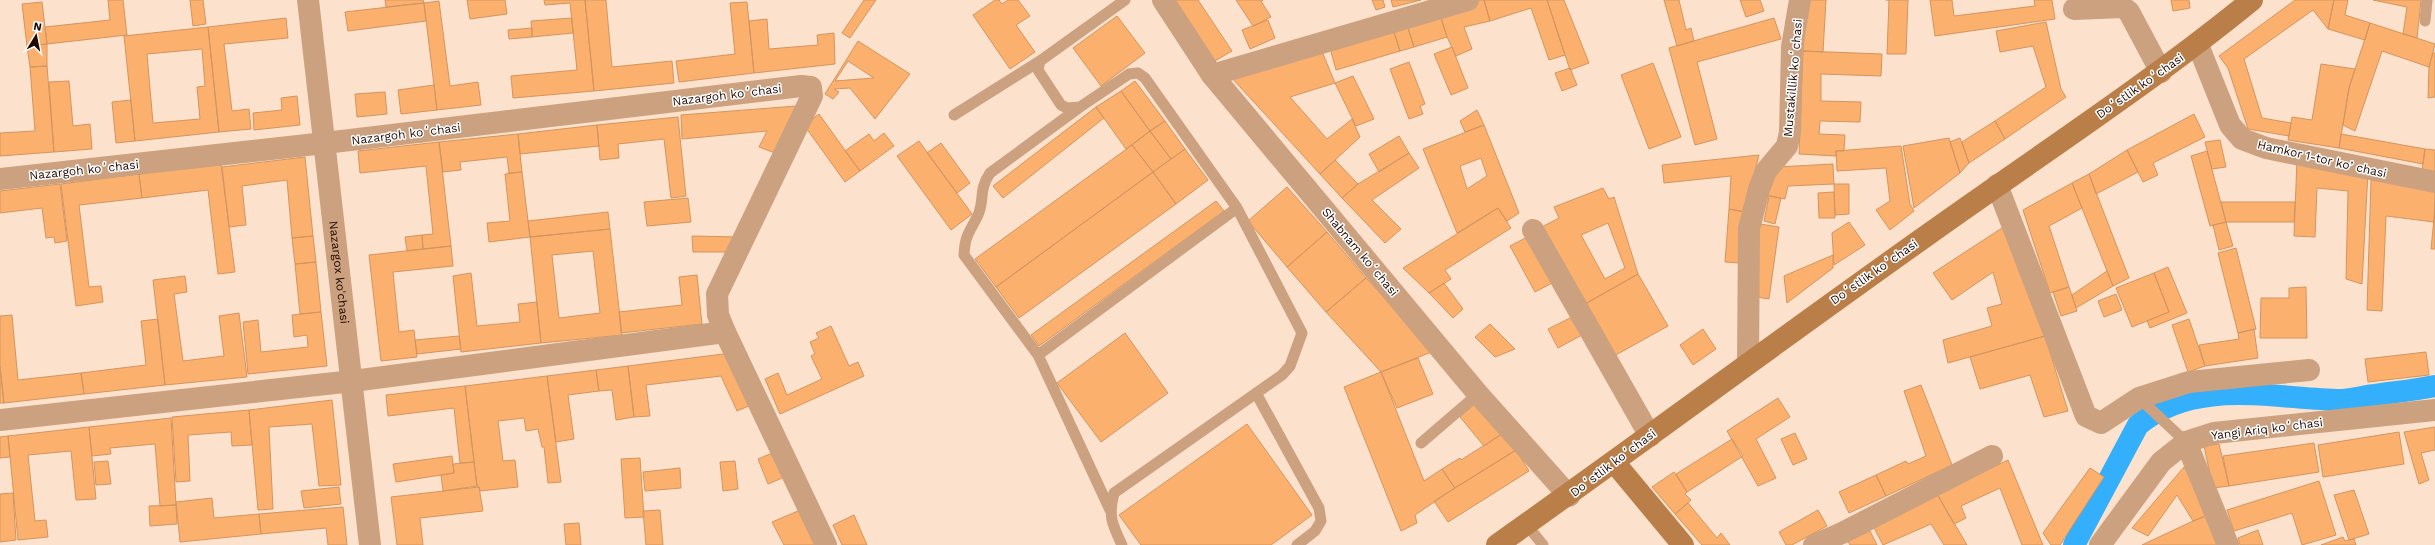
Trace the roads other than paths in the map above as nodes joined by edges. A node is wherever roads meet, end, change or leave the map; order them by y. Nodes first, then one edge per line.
1 (308, 0) edge
2 (1125, 0) edge
3 (1163, 0) edge
4 (1468, 0) edge
5 (1800, 0) edge
6 (2252, 0) edge
7 (2427, 0) edge
8 (2074, 9) dead end
9 (2425, 20) dead end
10 (2198, 45) junction
11 (1040, 61) junction
12 (2161, 72) junction
13 (1212, 75) junction
14 (1080, 107) junction
15 (954, 115) dead end
16 (325, 144) junction
17 (0, 179) edge
18 (2435, 182) edge
19 (1997, 185) junction
20 (1237, 208) junction
21 (1534, 230) dead end
22 (724, 332) junction
23 (1038, 355) junction
24 (1748, 362) junction
25 (2309, 370) dead end
26 (353, 381) junction
27 (1256, 393) junction
28 (1478, 394) junction
29 (2142, 401) junction
30 (2435, 410) edge
31 (0, 420) edge
32 (2180, 435) junction
33 (1650, 436) junction
34 (1421, 443) dead end
35 (1992, 456) dead end
36 (1614, 462) junction
37 (1569, 496) junction
38 (1110, 510) junction
39 (1526, 524) junction
40 (370, 545) edge
41 (826, 545) edge
42 (1122, 545) edge
43 (1297, 545) edge
44 (1497, 545) edge
45 (1543, 545) edge
46 (1683, 545) edge
47 (1814, 545) edge
48 (2100, 545) edge
49 (2228, 545) edge

1 - 16 street, Nazargox ko'chasi
2 - 11 lane
3 - 13 street, Shabnam koʻchasi
4 - 13 street
5 - 24 street, Mustakillik koʻchasi
6 - 10 street, Doʻstlik koʻchasi
7 - 9 lane
8 - 12 street
10 - 12 street, Doʻstlik koʻchasi
10 - 18 street, Hamkor 1-tor koʼchasi
11 - 14 lane
11 - 15 lane
12 - 19 street, Doʻstlik koʻchasi
13 - 28 street, Shabnam koʻchasi
14 - 20 lane
14 - 23 lane
16 - 17 street, Nazargoh koʻchasi
16 - 22 street, Nazargoh koʻchasi
16 - 26 street, Nazargox ko'chasi
19 - 24 street, Doʻstlik koʻchasi
19 - 29 street
20 - 23 lane
20 - 27 lane
21 - 33 street
22 - 26 street
22 - 41 street
23 - 38 lane
24 - 33 street, Doʻstlik koʻchasi
25 - 29 street
26 - 31 street
26 - 40 street, Nazargox ko'chasi
27 - 38 lane
27 - 43 lane
28 - 34 lane
28 - 37 street, Shabnam koʻchasi
29 - 32 lane
30 - 32 street, Yangi Ariq koʻchasi
32 - 48 street, Yangi Ariq koʻchasi
32 - 49 street
33 - 36 street, Doʻstlik koʻchasi
35 - 47 street
36 - 37 street, Doʻstlik koʻchasi
36 - 46 street
37 - 39 street, Doʻstlik koʻchasi
38 - 42 lane
39 - 44 street, Doʻstlik koʻchasi
39 - 45 lane

